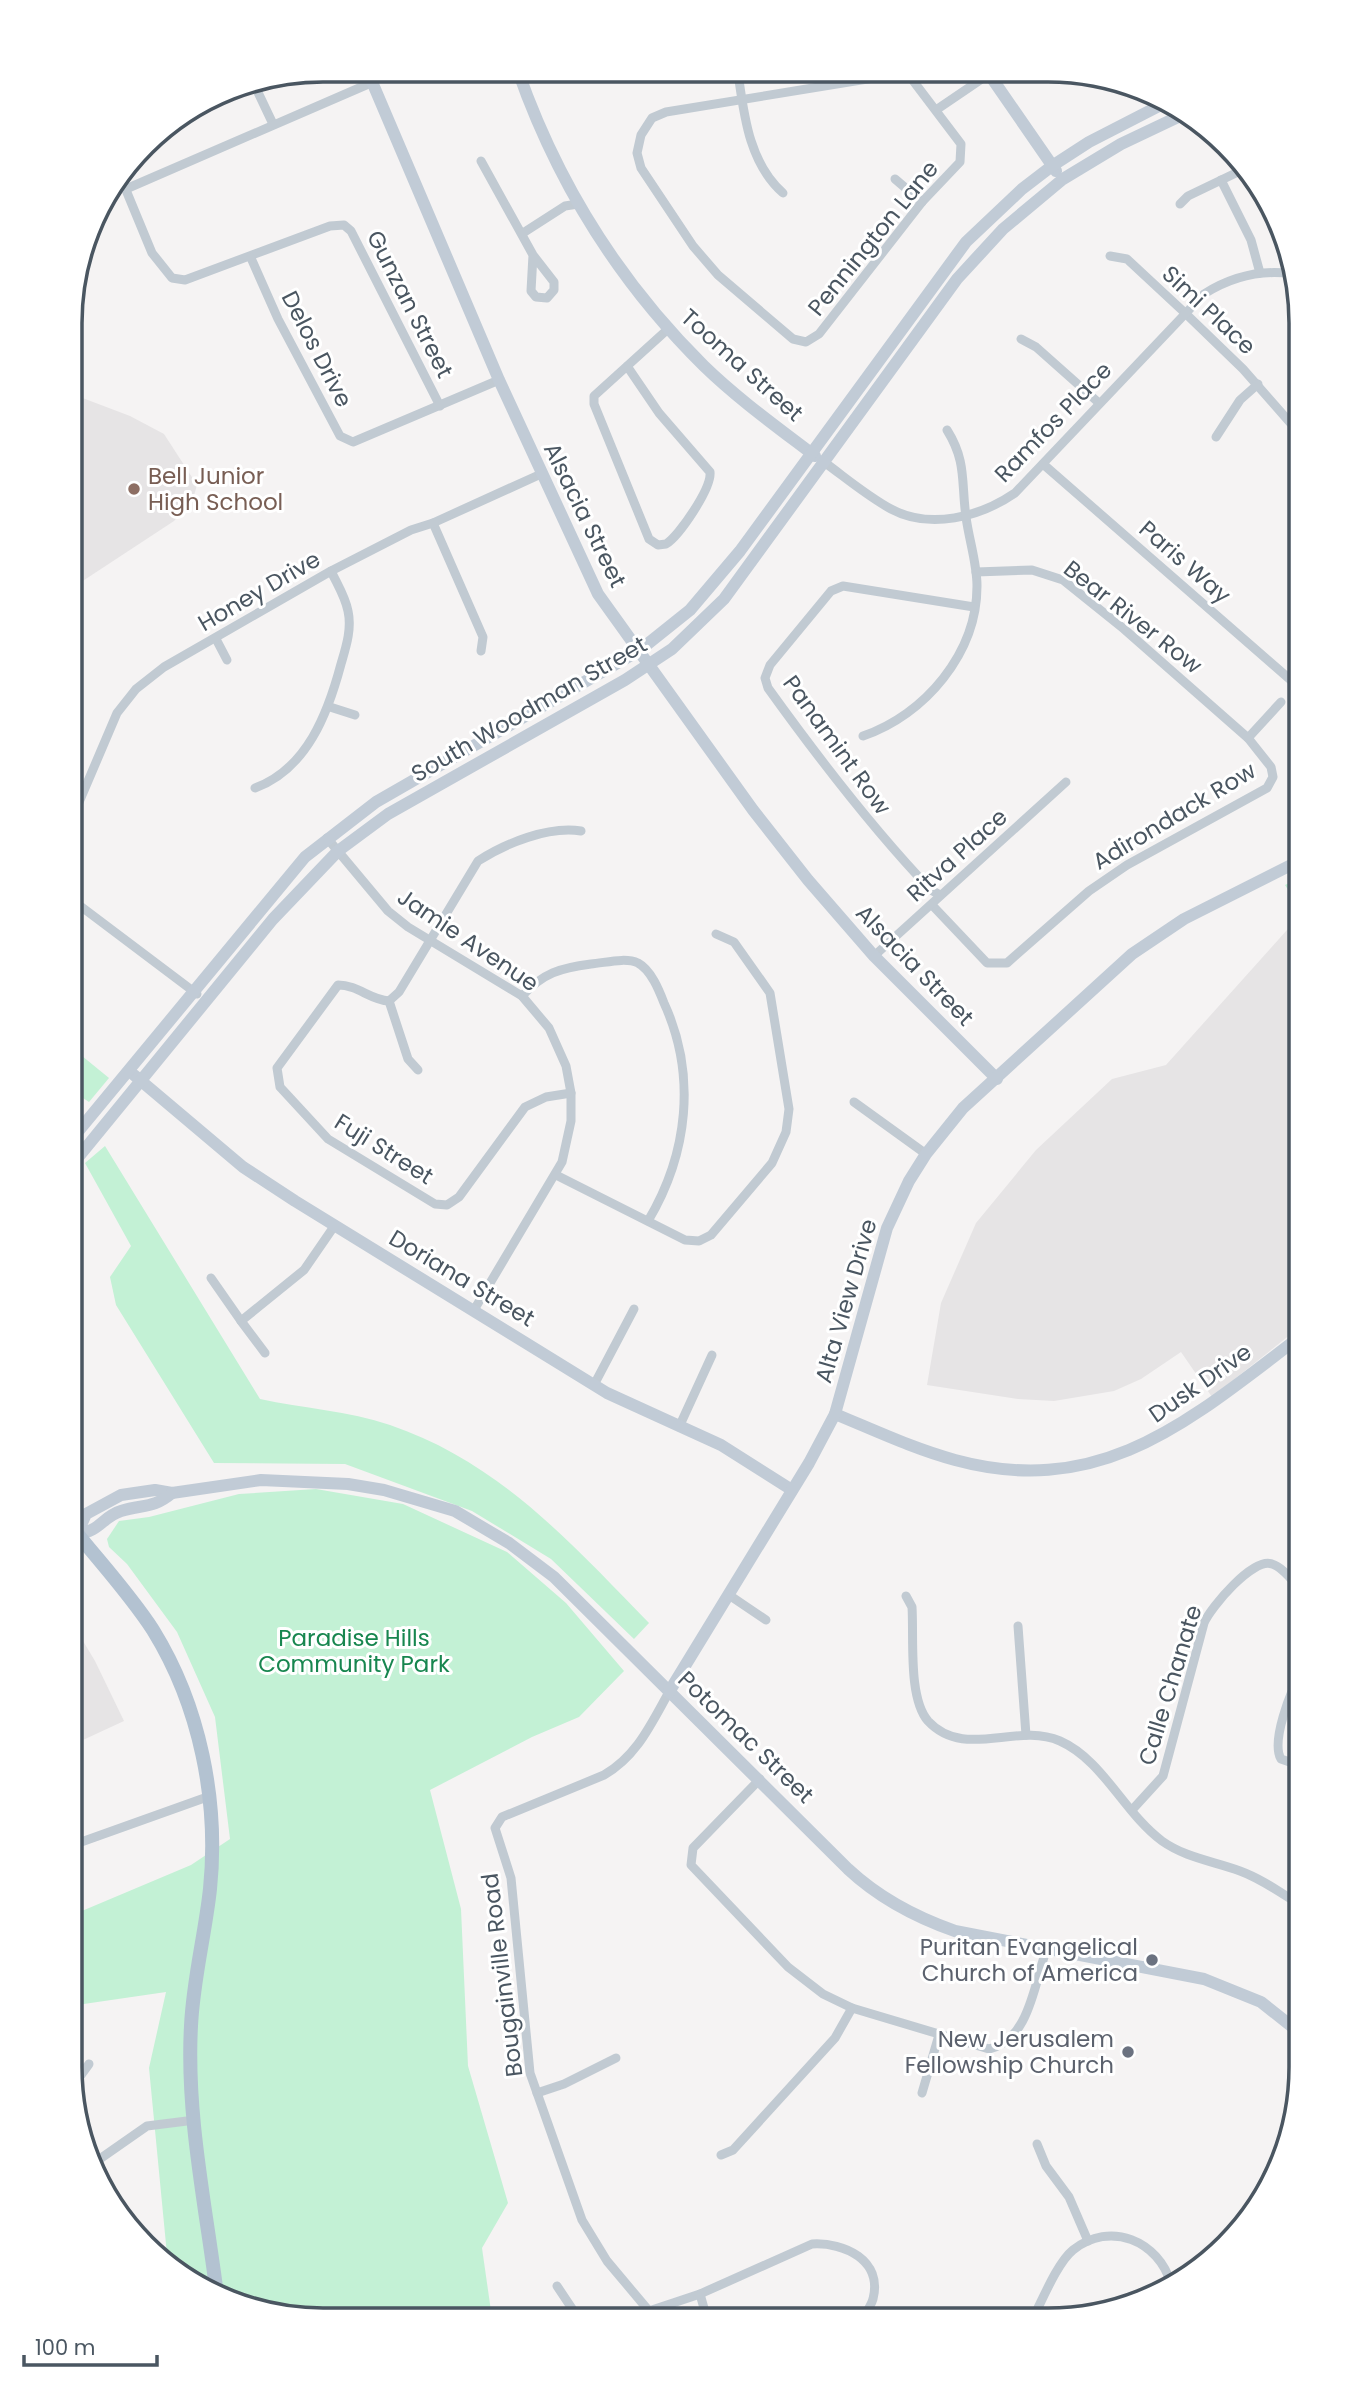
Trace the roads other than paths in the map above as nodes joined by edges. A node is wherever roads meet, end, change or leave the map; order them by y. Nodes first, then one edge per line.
1 (739, 82) edge
2 (845, 82) edge
3 (914, 82) edge
4 (977, 82) edge
5 (995, 82) edge
6 (356, 83) edge
7 (373, 83) edge
8 (523, 83) edge
9 (257, 91) edge
10 (742, 99) junction
11 (1155, 108) edge
12 (936, 110) junction
13 (1174, 119) edge
14 (273, 124) junction
15 (481, 161) dead end
16 (1052, 166) junction
17 (1236, 173) edge
18 (895, 179) dead end
19 (1063, 179) junction
20 (1221, 180) junction
21 (126, 189) joint
22 (783, 194) dead end
23 (922, 202) junction
24 (579, 204) junction
25 (1180, 204) dead end
26 (523, 233) junction
27 (533, 255) dead end
28 (1110, 256) dead end
29 (251, 258) junction
30 (1260, 273) junction
31 (1283, 274) edge
32 (1184, 313) junction
33 (668, 328) junction
34 (1021, 339) dead end
35 (627, 366) junction
36 (499, 380) junction
37 (1258, 384) junction
38 (1099, 403) junction
39 (440, 406) junction
40 (1289, 421) edge
41 (947, 430) dead end
42 (1216, 437) dead end
43 (810, 452) junction
44 (824, 463) junction
45 (1043, 464) junction
46 (541, 474) junction
47 (966, 516) junction
48 (433, 523) junction
49 (331, 571) junction
50 (976, 572) junction
51 (974, 607) junction
52 (216, 639) junction
53 (640, 650) junction
54 (481, 651) dead end
55 (227, 660) dead end
56 (650, 664) junction
57 (1289, 675) edge
58 (1281, 702) dead end
59 (330, 707) junction
60 (355, 715) dead end
61 (863, 736) dead end
62 (1248, 738) junction
63 (1066, 782) dead end
64 (255, 788) dead end
65 (82, 797) edge
66 (581, 831) dead end
67 (327, 838) junction
68 (338, 851) junction
69 (1289, 866) edge
70 (940, 895) junction
71 (932, 905) junction
72 (82, 907) edge
73 (716, 934) dead end
74 (431, 942) junction
75 (874, 956) junction
76 (192, 991) junction
77 (522, 996) junction
78 (389, 1001) junction
79 (207, 1002) junction
80 (418, 1070) dead end
81 (129, 1071) junction
82 (997, 1079) junction
83 (141, 1080) junction
84 (571, 1093) junction
85 (854, 1102) dead end
86 (82, 1127) edge
87 (82, 1152) edge
88 (926, 1154) junction
89 (556, 1175) junction
90 (648, 1221) junction
91 (335, 1225) junction
92 (211, 1278) dead end
93 (634, 1309) dead end
94 (474, 1310) junction
95 (241, 1321) junction
96 (1288, 1345) edge
97 (265, 1353) dead end
98 (712, 1355) dead end
99 (595, 1383) junction
100 (835, 1414) junction
101 (679, 1427) junction
102 (792, 1490) junction
103 (172, 1493) junction
104 (82, 1519) edge
105 (82, 1531) edge
106 (82, 1540) edge
107 (1288, 1577) edge
108 (729, 1595) junction
109 (906, 1596) dead end
110 (766, 1620) dead end
111 (1018, 1626) dead end
112 (669, 1692) junction
113 (1288, 1702) edge
114 (1026, 1735) junction
115 (1288, 1762) edge
116 (760, 1779) junction
117 (209, 1796) junction
118 (1132, 1810) junction
119 (509, 1815) joint
120 (82, 1842) edge
121 (1288, 1898) edge
122 (1046, 1951) junction
123 (852, 2008) junction
124 (1288, 2023) edge
125 (939, 2035) junction
126 (616, 2058) dead end
127 (89, 2064) dead end
128 (82, 2073) edge
129 (537, 2093) junction
130 (922, 2093) dead end
131 (195, 2120) junction
132 (1037, 2144) dead end
133 (721, 2155) dead end
134 (101, 2158) edge
135 (1088, 2241) junction
136 (1167, 2275) edge
137 (215, 2282) edge
138 (557, 2286) dead end
139 (700, 2294) junction
140 (572, 2308) edge
141 (644, 2308) edge
142 (666, 2308) edge
143 (703, 2308) edge
144 (868, 2308) edge
145 (1039, 2308) edge

1 - 10 street
2 - 10 street
3 - 12 street
4 - 12 street
5 - 16 street
6 - 14 street
7 - 36 street, Alsacia Street
8 - 24 street, Tooma Street
9 - 14 street
10 - 22 street
10 - 23 street, Pennington Lane
11 - 16 street, South Woodman Street
12 - 23 street, Pennington Lane
13 - 19 street, South Woodman Street
14 - 21 street
15 - 26 street
16 - 19 street
16 - 43 street, South Woodman Street
17 - 20 street
18 - 23 street
19 - 44 street, South Woodman Street
20 - 25 street
20 - 30 street
21 - 29 street, Gunzan Street
24 - 26 street
24 - 33 street, Tooma Street
26 - 27 street
28 - 32 street, Simi Place
29 - 39 street, Gunzan Street
29 - 39 street, Delos Drive
30 - 31 street, Ramfos Place
30 - 32 street, Ramfos Place
32 - 37 street, Simi Place
32 - 38 street, Ramfos Place
33 - 35 street
33 - 43 street, Tooma Street
34 - 38 street
35 - 35 street
36 - 39 street
36 - 46 street, Alsacia Street
37 - 40 street, Simi Place
37 - 42 street
38 - 45 street, Ramfos Place
41 - 47 street
43 - 44 street, Tooma Street
43 - 53 street, South Woodman Street
44 - 47 street, Ramfos Place
44 - 56 street, South Woodman Street
45 - 47 street, Ramfos Place
45 - 57 street, Paris Way
46 - 48 street, Honey Drive
46 - 53 street, Alsacia Street
47 - 50 street
48 - 49 street, Honey Drive
48 - 54 street
49 - 52 street, Honey Drive
49 - 59 street
50 - 51 street
50 - 62 street, Bear River Row
51 - 61 street
51 - 70 street, Panamint Row
52 - 55 street
52 - 65 street, Honey Drive
53 - 56 street, Alsacia Street
53 - 67 street, South Woodman Street
56 - 68 street, South Woodman Street
56 - 75 street, Alsacia Street
58 - 62 street
59 - 60 street
59 - 64 street
62 - 71 street, Adirondack Row
63 - 70 street, Ritva Place
66 - 74 street
67 - 68 street, Jamie Avenue
67 - 76 street, South Woodman Street
68 - 74 street, Jamie Avenue
68 - 79 street, South Woodman Street
69 - 82 street, Alta View Drive
70 - 71 street, Ritva Place
71 - 75 street, Ritva Place
72 - 76 street
73 - 90 street
74 - 77 street, Jamie Avenue
74 - 78 street
75 - 82 street, Alsacia Street
76 - 79 street
76 - 81 street, South Woodman Street
77 - 84 street, Jamie Avenue
77 - 90 street
78 - 80 street
78 - 84 street, Fuji Street
79 - 83 street, South Woodman Street
81 - 83 street, Doriana Street
81 - 86 street, South Woodman Street
82 - 88 street, Alta View Drive
83 - 87 street, South Woodman Street
83 - 91 street, Doriana Street
84 - 89 street, Jamie Avenue
85 - 88 street
88 - 100 street, Alta View Drive
89 - 90 street
89 - 94 street, Jamie Avenue
91 - 94 street, Doriana Street
91 - 95 street
92 - 95 street
93 - 99 street
94 - 99 street, Doriana Street
95 - 97 street
96 - 100 street, Dusk Drive
98 - 101 street
99 - 101 street, Doriana Street
100 - 102 street, Alta View Drive
101 - 102 street, Doriana Street
102 - 108 street, Alta View Drive
103 - 104 street, Potomac Street
103 - 105 street, Potomac Street
103 - 112 street, Potomac Street
106 - 117 main road
107 - 118 street, Calle Chanate
108 - 110 street
108 - 112 street, Alta View Drive
109 - 114 street
111 - 114 street
112 - 116 street, Potomac Street
112 - 119 street, Alta View Drive
113 - 115 street
114 - 118 street
116 - 122 street, Potomac Street
116 - 123 street
117 - 120 street
117 - 131 main road
118 - 121 street
119 - 129 street, Bougainville Road
122 - 124 street, Potomac Street
122 - 125 street
123 - 125 street
123 - 133 street
125 - 130 street
126 - 129 street
127 - 128 street
129 - 141 street, Bougainville Road
131 - 134 street
131 - 137 main road
132 - 135 street
135 - 136 street
135 - 145 street
138 - 140 street
139 - 142 street
139 - 143 street
139 - 144 street

